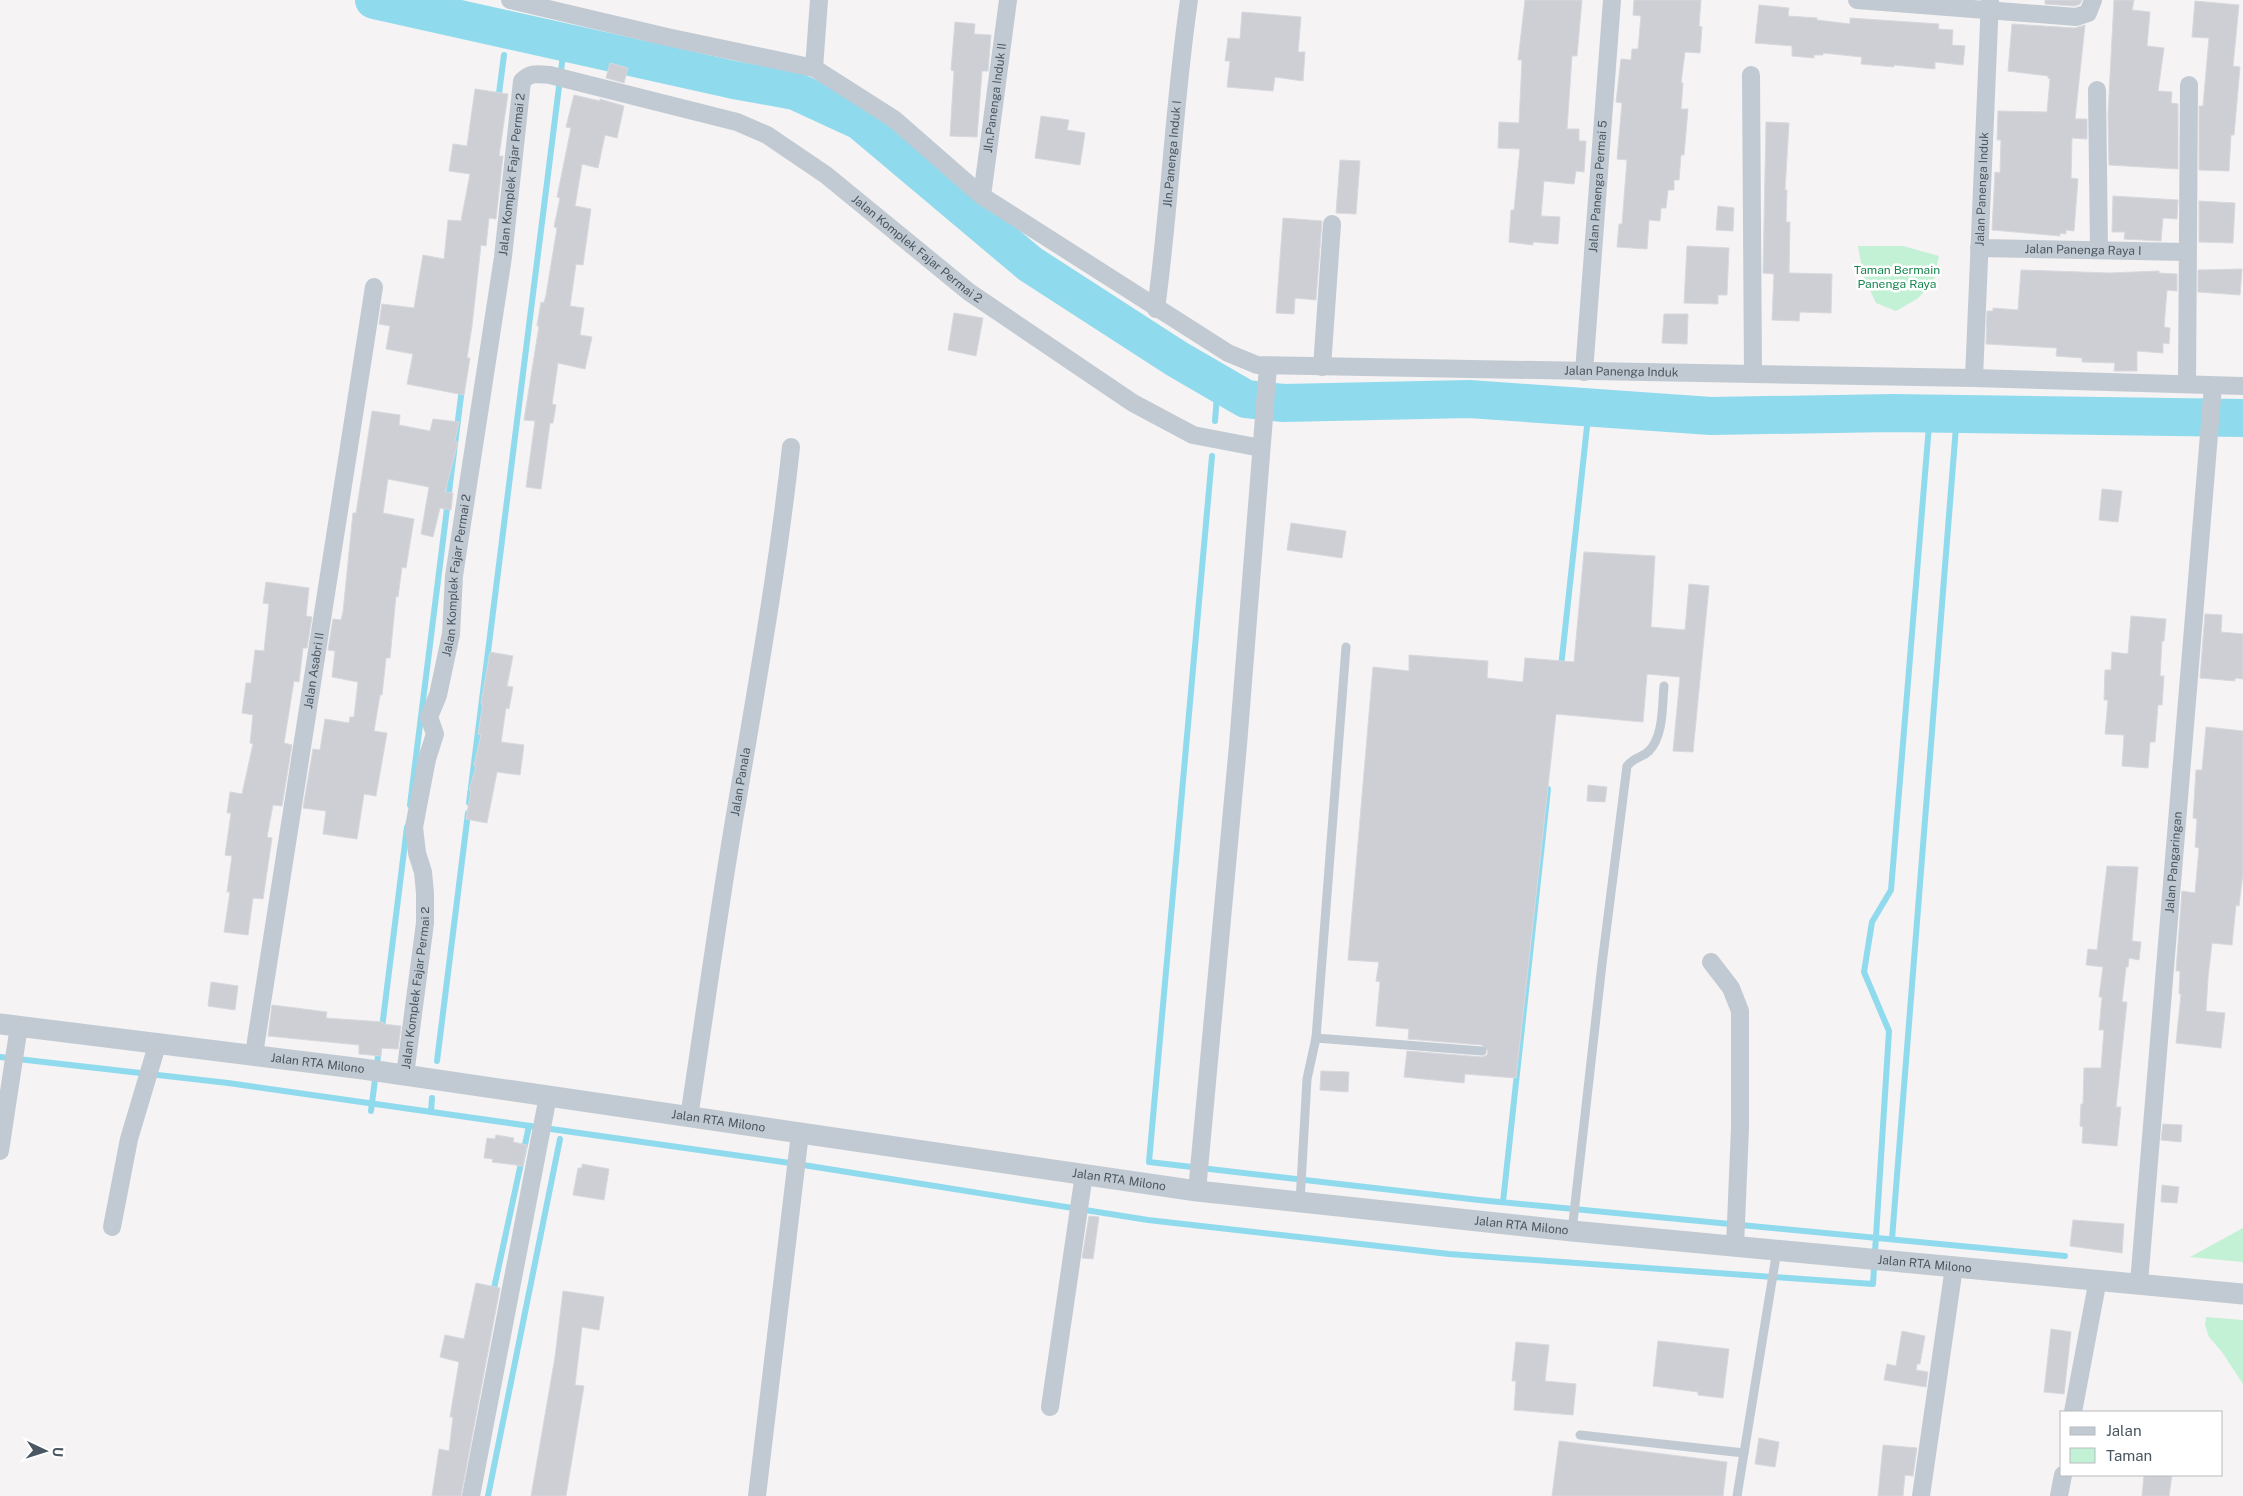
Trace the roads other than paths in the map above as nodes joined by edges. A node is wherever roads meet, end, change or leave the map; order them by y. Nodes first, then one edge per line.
1 (510, 0) edge
2 (820, 0) edge
3 (1008, 0) edge
4 (1189, 0) edge
5 (1612, 0) edge
6 (1866, 0) edge
7 (2094, 0) edge
8 (1989, 6) edge
9 (814, 68) junction
10 (1751, 75) dead end
11 (2189, 86) dead end
12 (2097, 90) dead end
13 (982, 196) junction
14 (1332, 224) dead end
15 (1979, 248) junction
16 (2099, 250) junction
17 (2186, 252) junction
18 (374, 287) dead end
19 (1156, 308) junction
20 (1322, 368) junction
21 (1584, 372) junction
22 (1268, 374) junction
23 (1752, 374) junction
24 (1974, 378) junction
25 (2187, 384) junction
26 (2243, 386) edge
27 (2212, 394) junction
28 (791, 447) dead end
29 (1261, 448) junction
30 (1346, 646) dead end
31 (1664, 686) dead end
32 (1711, 962) dead end
33 (10, 1025) edge
34 (1316, 1038) junction
35 (158, 1042) junction
36 (1482, 1051) dead end
37 (254, 1054) junction
38 (405, 1075) junction
39 (548, 1096) junction
40 (689, 1118) junction
41 (800, 1133) junction
42 (0, 1151) edge
43 (1084, 1174) junction
44 (1197, 1190) junction
45 (1300, 1195) junction
46 (1572, 1224) junction
47 (112, 1226) dead end
48 (1735, 1246) junction
49 (1777, 1250) junction
50 (1954, 1267) junction
51 (2098, 1280) junction
52 (2139, 1283) junction
53 (2243, 1294) edge
54 (1050, 1407) dead end
55 (2073, 1411) edge
56 (1580, 1435) dead end
57 (1744, 1453) junction
58 (2063, 1476) edge
59 (471, 1496) edge
60 (757, 1496) edge
61 (1737, 1496) edge
62 (1921, 1496) edge
63 (2060, 1496) edge

1 - 9 street
2 - 9 street
3 - 13 street, Jln.Panenga Induk II
4 - 19 street, Jln.Panenga Induk I
5 - 21 street, Jalan Panenga Permai 5
6 - 8 street
7 - 8 street
8 - 15 street, Jalan Panenga Induk
9 - 13 street, Jalan Panenga Induk
10 - 23 street
11 - 17 street
12 - 16 street
13 - 19 street, Jalan Panenga Induk
14 - 20 street
15 - 16 street, Jalan Panenga Raya I
15 - 24 street, Jalan Panenga Induk
16 - 17 street, Jalan Panenga Raya I
17 - 25 street
18 - 37 street, Jalan Asabri II
19 - 22 street, Jalan Panenga Induk
20 - 21 street, Jalan Panenga Induk
20 - 22 street, Jalan Panenga Induk
21 - 23 street, Jalan Panenga Induk
22 - 29 street
23 - 24 street, Jalan Panenga Induk
24 - 25 street, Jalan Panenga Induk
25 - 27 street, Jalan Panenga Induk
26 - 27 street, Jalan Panenga Induk
27 - 52 street, Jalan Pangaringan
28 - 40 street, Jalan Panala
29 - 38 street, Jalan Komplek Fajar Permai 2
29 - 44 street
30 - 34 lane
31 - 46 lane
32 - 48 street
33 - 35 street, Jalan RTA Milono
33 - 42 street
34 - 36 lane
34 - 45 lane
35 - 37 street, Jalan RTA Milono
35 - 47 street
37 - 38 street, Jalan RTA Milono
38 - 39 street, Jalan RTA Milono
39 - 40 street, Jalan RTA Milono
39 - 59 street
40 - 41 street, Jalan RTA Milono
41 - 43 street, Jalan RTA Milono
41 - 60 street
43 - 44 street, Jalan RTA Milono
43 - 54 street
44 - 45 street, Jalan RTA Milono
45 - 46 street, Jalan RTA Milono
46 - 48 street, Jalan RTA Milono
48 - 49 street, Jalan RTA Milono
49 - 50 street, Jalan RTA Milono
49 - 57 lane
50 - 51 street, Jalan RTA Milono
50 - 62 street
51 - 52 street, Jalan RTA Milono
51 - 55 street
52 - 53 street, Jalan RTA Milono
56 - 57 lane
57 - 61 lane
58 - 63 street

